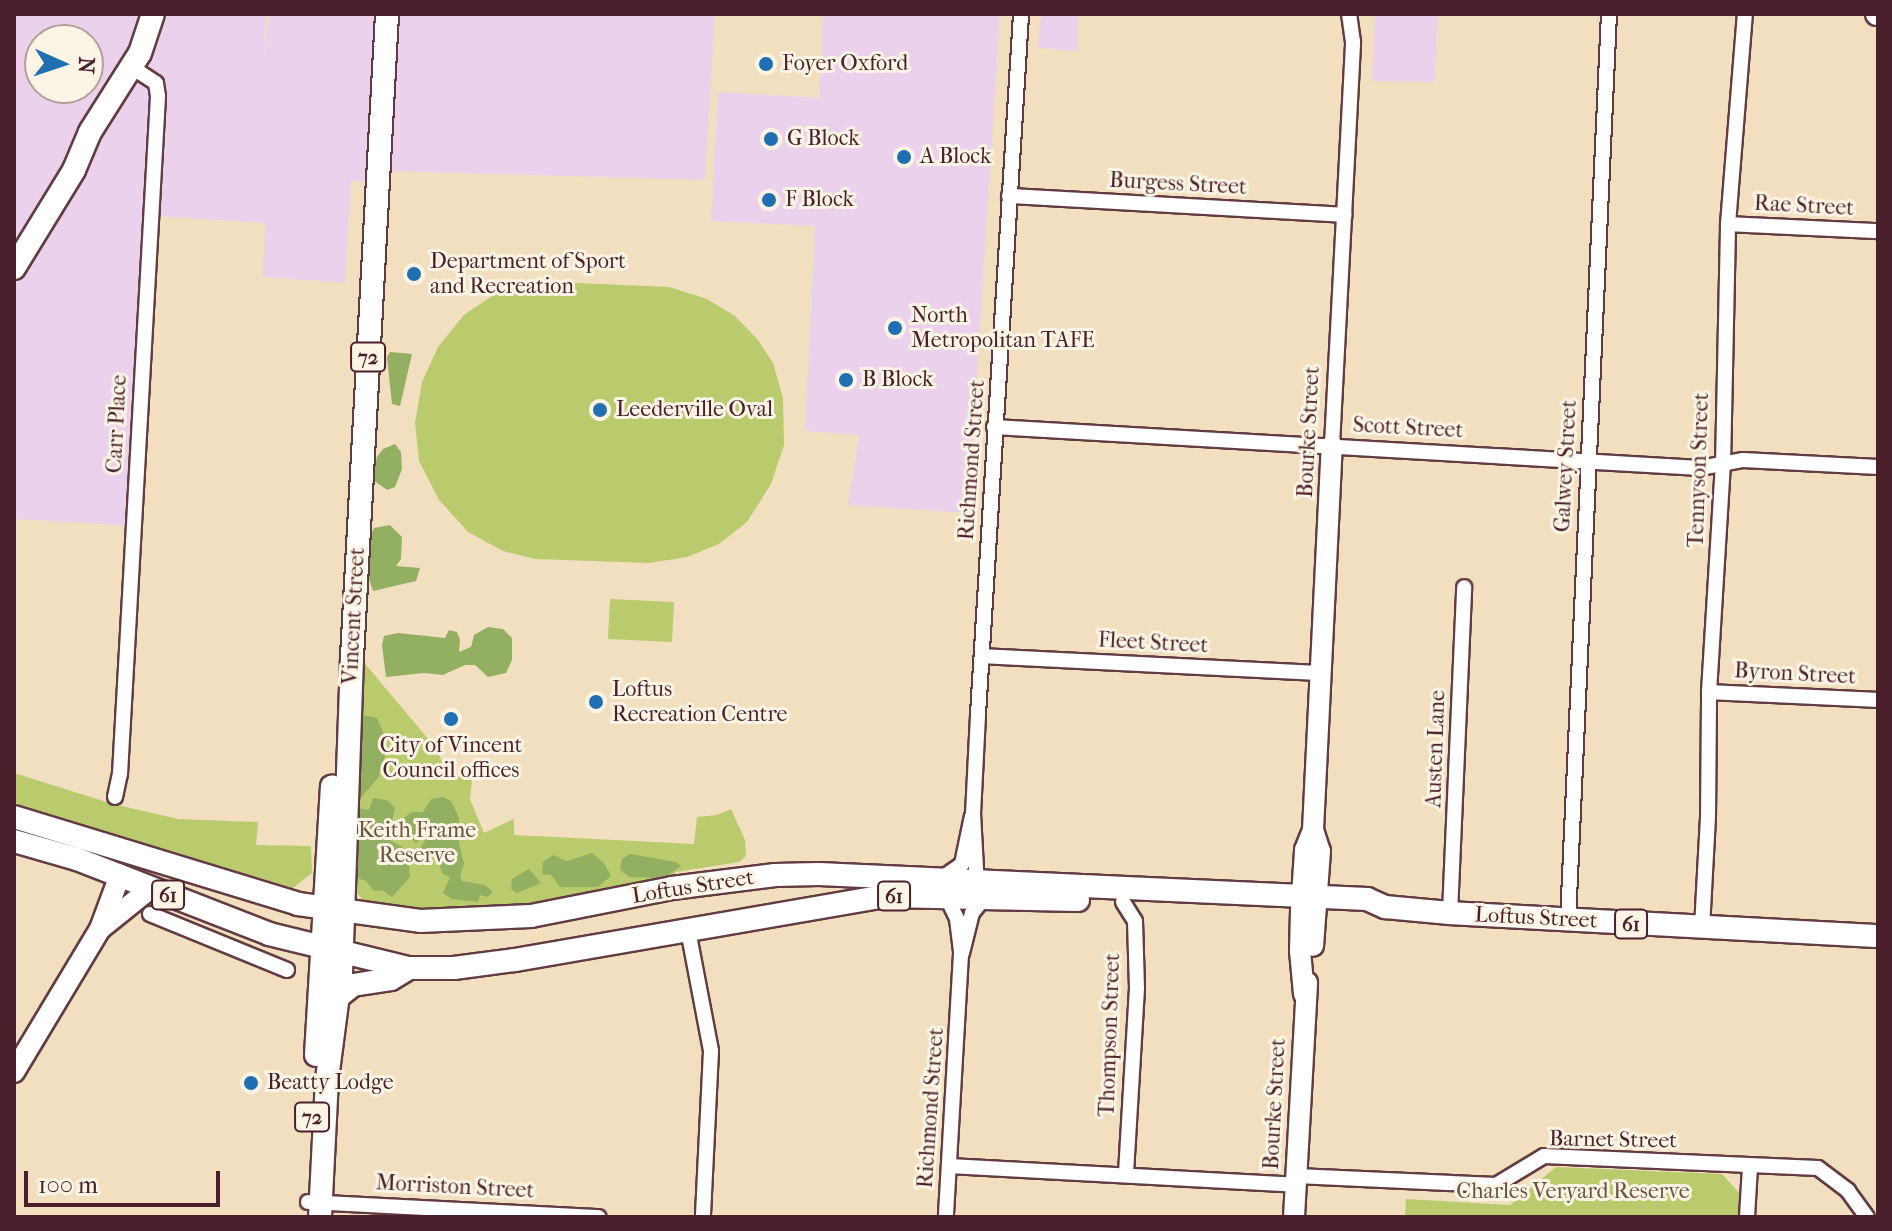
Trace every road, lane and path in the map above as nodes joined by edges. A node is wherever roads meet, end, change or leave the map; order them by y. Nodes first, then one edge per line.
1 (153, 14) edge
2 (163, 14) edge
3 (375, 14) edge
4 (387, 14) edge
5 (1021, 14) edge
6 (1349, 14) edge
7 (1360, 14) edge
8 (1609, 14) edge
9 (1745, 14) edge
10 (1353, 36) junction
11 (137, 70) junction
12 (1009, 196) junction
13 (1344, 215) junction
14 (1728, 224) junction
15 (1878, 231) edge
16 (14, 268) edge
17 (994, 427) junction
18 (1332, 445) junction
19 (1588, 461) junction
20 (1723, 466) junction
21 (1878, 467) edge
22 (1464, 587) dead end
23 (982, 656) junction
24 (1322, 673) junction
25 (1709, 692) junction
26 (1878, 700) edge
27 (115, 797) dead end
28 (973, 814) junction
29 (14, 817) edge
30 (14, 841) edge
31 (120, 875) junction
32 (945, 886) junction
33 (151, 888) junction
34 (981, 890) junction
35 (1123, 902) junction
36 (1309, 904) junction
37 (333, 910) junction
38 (1450, 913) junction
39 (150, 914) dead end
40 (228, 920) junction
41 (1568, 920) junction
42 (1702, 928) junction
43 (100, 929) junction
44 (688, 930) junction
45 (1878, 936) edge
46 (219, 942) junction
47 (332, 951) junction
48 (961, 954) junction
49 (409, 968) junction
50 (287, 970) dead end
51 (339, 996) junction
52 (14, 1072) edge
53 (949, 1166) junction
54 (1750, 1167) junction
55 (1126, 1174) junction
56 (1295, 1180) junction
57 (314, 1210) edge
58 (599, 1217) edge
59 (703, 1217) edge
60 (946, 1217) edge
61 (1294, 1217) edge
62 (1747, 1217) edge
63 (1867, 1217) edge

1 - 11 main road
2 - 11 main road
3 - 37 main road, Vincent Street / 72
4 - 37 main road, Vincent Street / 72
5 - 12 street, Richmond Street
6 - 10 street, Bourke Street
7 - 10 street, Bourke Street
8 - 19 street, Galwey Street
9 - 14 street, Tennyson Street
10 - 13 street, Bourke Street
11 - 16 main road
11 - 27 street, Carr Place
12 - 13 street, Burgess Street
12 - 17 street, Richmond Street
13 - 18 street, Bourke Street
14 - 15 street, Rae Street
14 - 20 street, Tennyson Street
17 - 18 street, Scott Street
17 - 23 street, Richmond Street
18 - 19 street, Scott Street
18 - 24 street, Bourke Street
19 - 20 street, Scott Street
19 - 41 street, Galwey Street
20 - 21 street, Scott Street
20 - 25 street, Tennyson Street
22 - 38 street, Austen Lane
23 - 24 street, Fleet Street
23 - 28 street, Richmond Street
24 - 36 street, Bourke Street
25 - 26 street, Byron Street
25 - 42 street, Tennyson Street
28 - 32 street, Richmond Street
28 - 34 street, Richmond Street
29 - 37 main road, Loftus Street / 61
30 - 31 main road, Loftus Street / 61
31 - 33 main road, Loftus Street / 61
31 - 43 street
32 - 34 main road, Loftus Street / 61
32 - 37 main road, Loftus Street / 61
32 - 44 main road, Loftus Street / 61
32 - 48 street, Richmond Street
33 - 40 main road, Loftus Street / 61
33 - 43 street
34 - 35 main road, Loftus Street / 61
34 - 36 main road, Loftus Street / 61
34 - 48 street, Richmond Street
35 - 36 main road, Loftus Street / 61
35 - 55 street, Thompson Street
36 - 38 main road, Loftus Street / 61
36 - 56 street, Bourke Street
37 - 47 main road, Vincent Street / 72
38 - 41 main road, Loftus Street / 61
39 - 46 street
40 - 46 street
40 - 47 main road, Loftus Street / 61
41 - 42 main road, Loftus Street / 61
42 - 45 main road, Loftus Street / 61
43 - 52 street
44 - 49 main road, Loftus Street / 61
44 - 59 street
46 - 50 street
47 - 49 main road, Loftus Street / 61
47 - 51 main road, Vincent Street / 72
47 - 57 main road, Vincent Street / 72
48 - 53 street, Richmond Street
49 - 51 main road
51 - 57 main road, Vincent Street / 72
53 - 55 street, Barnet Street
53 - 60 street, Richmond Street
54 - 56 street, Barnet Street
54 - 62 street
54 - 63 street, Barnet Street
55 - 56 street, Barnet Street
56 - 61 street, Bourke Street
57 - 58 street, Morriston Street

